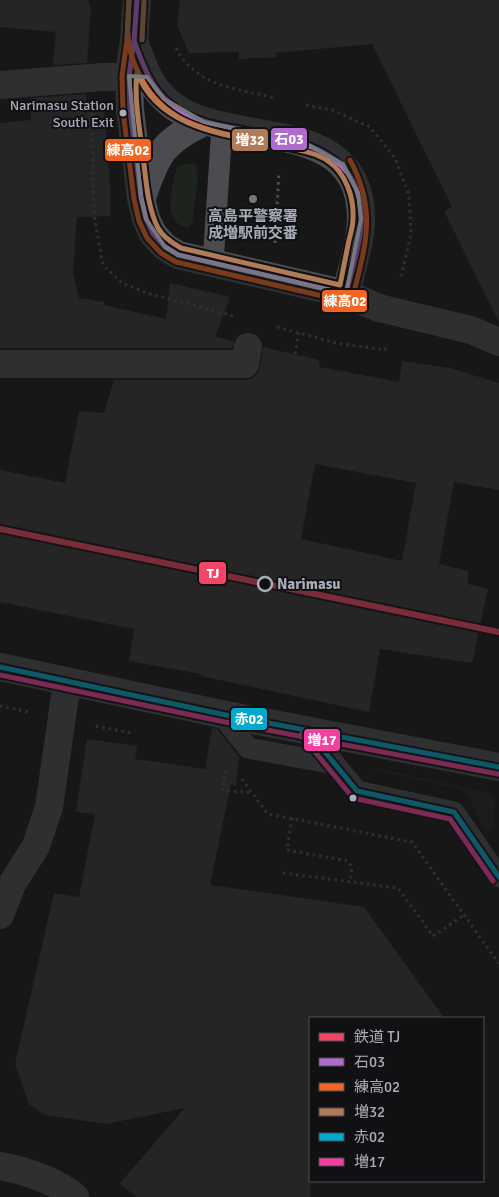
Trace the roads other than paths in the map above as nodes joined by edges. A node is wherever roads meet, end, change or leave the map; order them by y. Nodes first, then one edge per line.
1 (137, 0) edge
2 (138, 76) junction
3 (0, 85) edge
4 (213, 124) junction
5 (141, 198) junction
6 (212, 263) junction
7 (346, 294) junction
8 (499, 342) edge
9 (248, 347) dead end
10 (0, 364) edge
11 (0, 667) edge
12 (66, 682) junction
13 (222, 718) junction
14 (306, 730) junction
15 (335, 764) junction
16 (499, 767) edge
17 (499, 877) edge
18 (0, 915) edge
19 (0, 1166) edge
20 (75, 1197) edge

1 - 2 street
2 - 3 street
2 - 4 street
2 - 5 street
4 - 5 street
4 - 6 lane
4 - 7 street
5 - 6 street
6 - 7 street
7 - 8 street
9 - 10 street
11 - 12 street
12 - 13 street
12 - 18 street
13 - 14 street
13 - 15 lane
14 - 15 lane
14 - 16 street
15 - 17 lane
19 - 20 street

